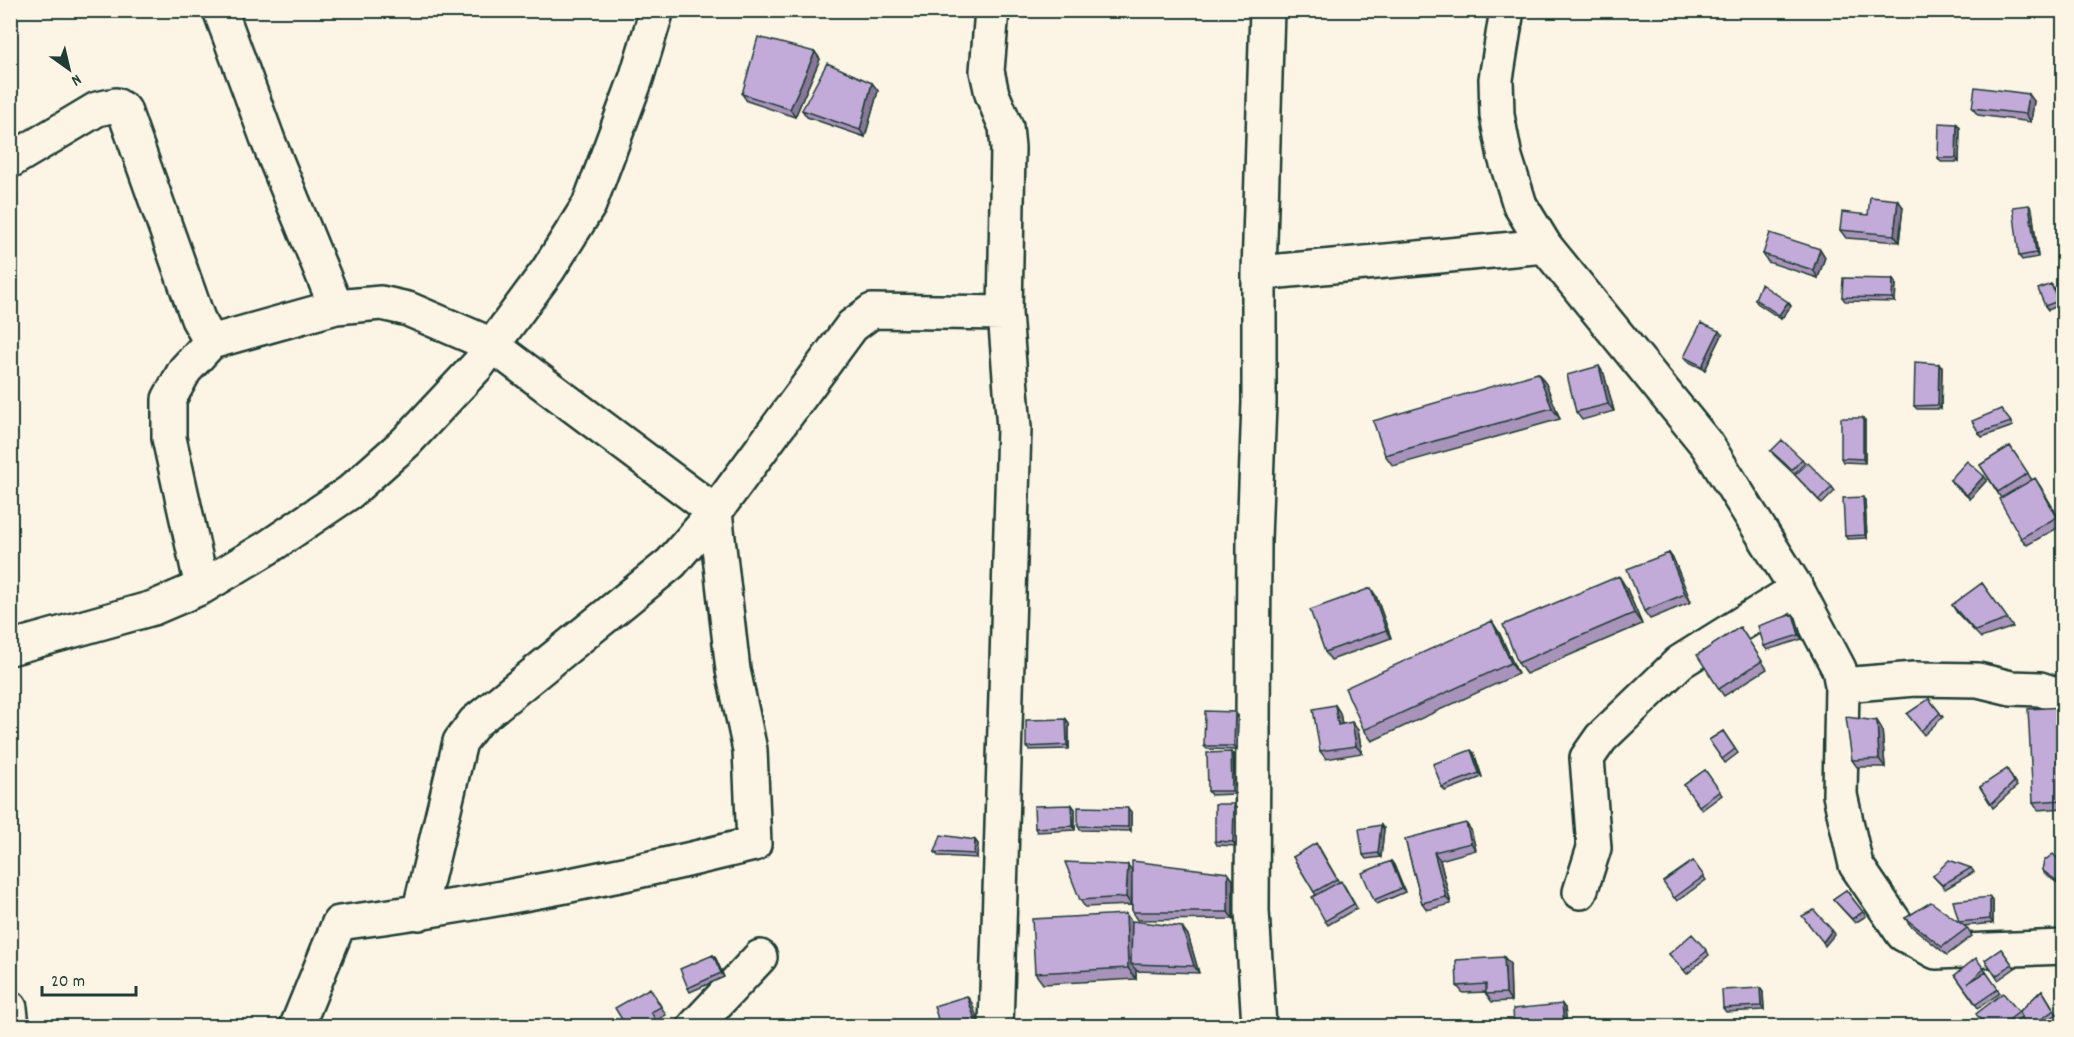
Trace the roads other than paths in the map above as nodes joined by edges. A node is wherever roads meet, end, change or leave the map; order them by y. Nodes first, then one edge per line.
1 (220, 10) edge
2 (657, 10) edge
3 (992, 10) edge
4 (1267, 10) edge
5 (1507, 10) edge
6 (10, 161) edge
7 (1545, 246) junction
8 (1259, 273) junction
9 (336, 308) junction
10 (1005, 313) junction
11 (211, 342) junction
12 (492, 345) junction
13 (715, 512) junction
14 (202, 587) junction
15 (1797, 589) junction
16 (10, 648) edge
17 (1842, 685) junction
18 (2064, 697) edge
19 (1580, 892) dead end
20 (419, 913) junction
21 (2064, 947) edge
22 (760, 957) dead end
23 (10, 1008) edge
24 (12, 1026) edge
25 (297, 1026) edge
26 (695, 1026) edge
27 (996, 1026) edge
28 (1259, 1026) edge

1 - 9 street
2 - 12 street
3 - 10 street
4 - 8 street
5 - 7 street
6 - 11 street
7 - 8 street
7 - 15 street
8 - 28 street
9 - 11 street
9 - 12 street
10 - 13 street
10 - 27 street
11 - 14 street
12 - 13 street
12 - 14 street
13 - 20 street
13 - 20 street
14 - 16 street
15 - 17 street
15 - 19 street
17 - 18 street
17 - 21 street
20 - 25 street
22 - 26 street
23 - 24 street

